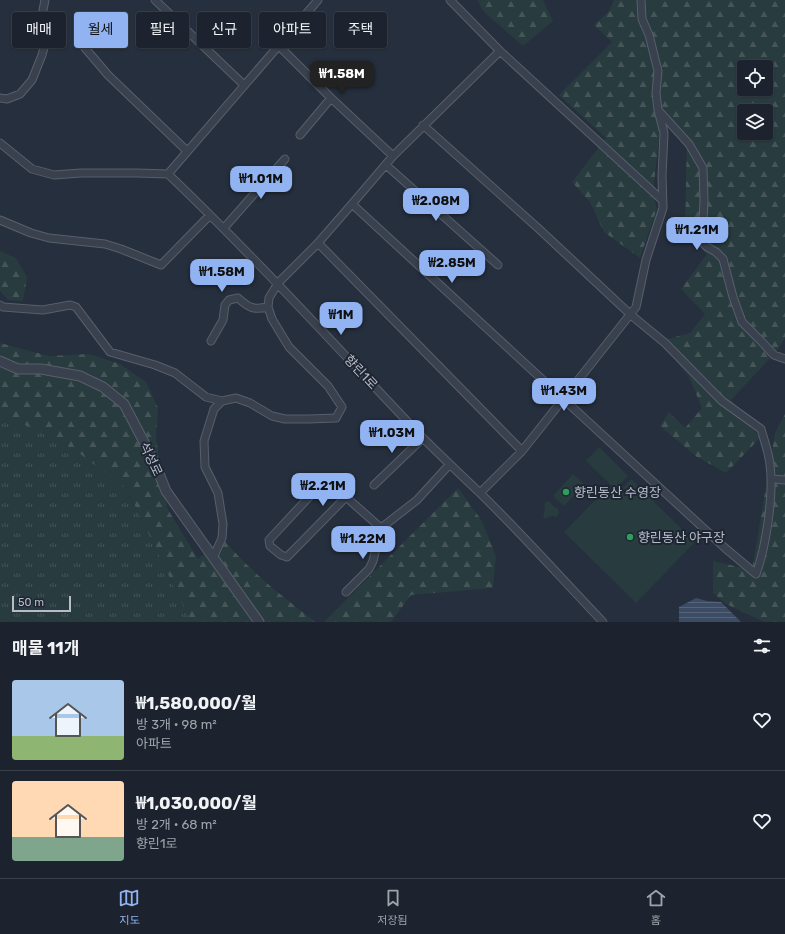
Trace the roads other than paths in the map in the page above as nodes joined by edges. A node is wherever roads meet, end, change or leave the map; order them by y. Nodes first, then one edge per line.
1 (45, 0) edge
2 (155, 0) edge
3 (318, 0) edge
4 (450, 0) edge
5 (641, 0) edge
6 (308, 12) edge
7 (85, 48) edge
8 (277, 48) edge
9 (281, 48) edge
10 (500, 51) junction
11 (244, 85) junction
12 (0, 98) edge
13 (332, 98) junction
14 (658, 110) junction
15 (424, 125) junction
16 (300, 135) dead end
17 (0, 143) edge
18 (187, 151) junction
19 (394, 156) junction
20 (285, 159) dead end
21 (386, 165) junction
22 (168, 174) junction
23 (662, 200) junction
24 (352, 204) junction
25 (210, 215) junction
26 (0, 220) edge
27 (224, 228) junction
28 (318, 243) junction
29 (498, 265) dead end
30 (278, 284) junction
31 (0, 304) edge
32 (268, 307) junction
33 (631, 315) junction
34 (211, 341) dead end
35 (785, 359) edge
36 (0, 361) edge
37 (562, 399) junction
38 (222, 401) junction
39 (423, 438) junction
40 (522, 451) junction
41 (449, 465) junction
42 (772, 479) junction
43 (785, 480) edge
44 (374, 485) dead end
45 (480, 493) junction
46 (346, 497) junction
47 (381, 528) junction
48 (213, 558) junction
49 (346, 592) dead end
50 (259, 622) edge
51 (604, 622) edge

1 - 12 street
2 - 11 street
3 - 6 street
4 - 10 street
5 - 14 street
7 - 18 street
8 - 11 street
9 - 13 street
10 - 15 street
10 - 23 street
11 - 18 street
13 - 16 street
13 - 19 street
14 - 23 street
14 - 35 street
15 - 19 street
15 - 33 street
17 - 22 street
18 - 22 street
19 - 21 street
20 - 27 street
21 - 24 street
21 - 29 street
22 - 25 street, 향린1로
23 - 33 street
24 - 28 street
24 - 37 street
25 - 26 street
25 - 27 street, 향린1로
27 - 30 street, 향린1로
28 - 30 street
28 - 40 street
30 - 32 street
30 - 39 street, 향린1로
31 - 38 street
32 - 34 street
32 - 38 street
33 - 37 street
33 - 42 street
36 - 48 street, 석성로
37 - 40 street
37 - 42 street
38 - 48 street
39 - 41 street, 향린1로
39 - 44 street
40 - 45 street
41 - 45 street, 향린1로
41 - 47 street
42 - 43 street
45 - 51 street, 향린1로
46 - 46 street
46 - 47 street
47 - 49 street
48 - 50 street, 석성로

